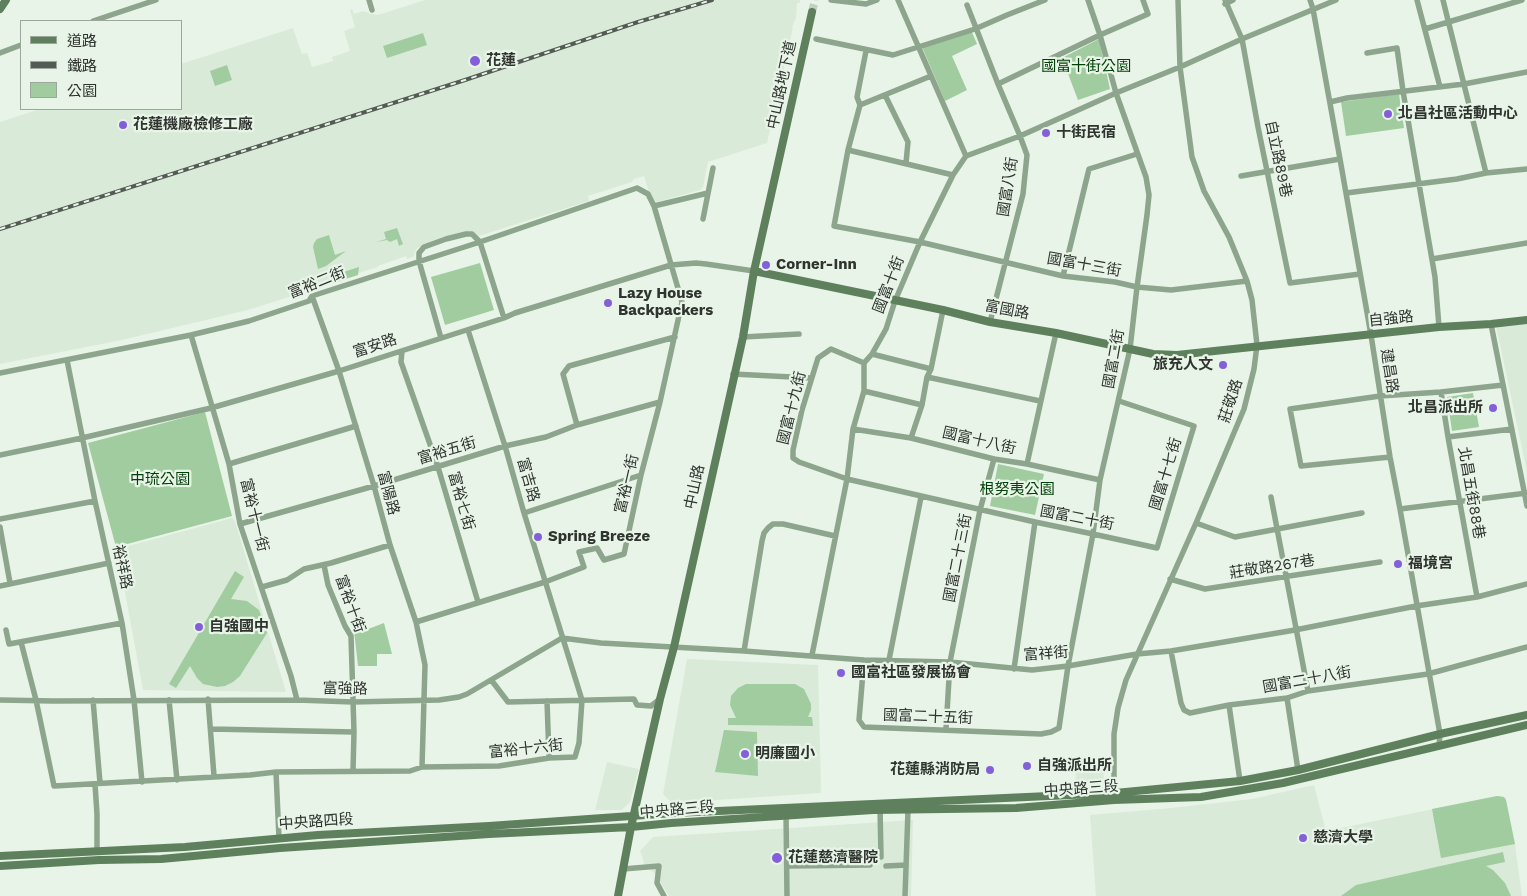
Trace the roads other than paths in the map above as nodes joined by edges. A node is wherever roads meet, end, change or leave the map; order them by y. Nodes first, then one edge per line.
1 (6, 0) edge
2 (156, 0) edge
3 (369, 0) edge
4 (831, 0) edge
5 (877, 0) edge
6 (898, 0) edge
7 (1045, 0) edge
8 (1088, 0) edge
9 (1142, 0) edge
10 (1178, 0) edge
11 (1233, 0) edge
12 (1310, 0) edge
13 (1336, 0) edge
14 (1417, 0) edge
15 (1443, 0) edge
16 (1522, 0) edge
17 (147, 2) edge
18 (1225, 2) edge
19 (967, 5) dead end
20 (0, 9) edge
21 (372, 10) dead end
22 (1314, 10) junction
23 (812, 12) tunnel mouth
24 (96, 20) edge
25 (1448, 23) junction
26 (976, 29) junction
27 (1425, 29) junction
28 (1100, 35) junction
29 (816, 39) dead end
30 (1242, 39) junction
31 (20, 45) edge
32 (919, 47) junction
33 (866, 50) junction
34 (0, 53) edge
35 (1367, 53) dead end
36 (1180, 67) junction
37 (1527, 72) edge
38 (931, 76) junction
39 (998, 84) junction
40 (1464, 84) junction
41 (1440, 87) junction
42 (1402, 91) junction
43 (1116, 93) junction
44 (885, 95) junction
45 (1330, 102) junction
46 (860, 105) junction
47 (1020, 136) junction
48 (848, 150) junction
49 (1137, 154) junction
50 (966, 156) junction
51 (1340, 159) junction
52 (906, 163) junction
53 (779, 164) joint
54 (713, 168) dead end
55 (1527, 169) edge
56 (1268, 171) junction
57 (1486, 173) junction
58 (953, 175) junction
59 (1242, 176) dead end
60 (1418, 184) junction
61 (637, 188) joint
62 (708, 193) junction
63 (1346, 193) junction
64 (654, 206) junction
65 (703, 219) dead end
66 (480, 242) junction
67 (920, 242) junction
68 (1527, 243) edge
69 (1432, 259) junction
70 (419, 261) junction
71 (1006, 263) junction
72 (671, 265) junction
73 (754, 271) junction
74 (1360, 274) junction
75 (1063, 276) junction
76 (1247, 280) junction
77 (1137, 287) junction
78 (312, 296) junction
79 (895, 301) junction
80 (943, 310) junction
81 (504, 318) junction
82 (1527, 320) edge
83 (990, 322) junction
84 (1491, 324) junction
85 (1439, 327) junction
86 (468, 330) junction
87 (191, 334) junction
88 (799, 334) dead end
89 (1056, 334) junction
90 (1371, 335) junction
91 (675, 336) junction
92 (743, 337) junction
93 (441, 338) junction
94 (1257, 346) junction
95 (1130, 349) junction
96 (402, 351) junction
97 (872, 354) junction
98 (67, 360) junction
99 (864, 363) junction
100 (930, 369) junction
101 (339, 371) junction
102 (0, 373) edge
103 (733, 374) junction
104 (928, 377) junction
105 (811, 378) junction
106 (1503, 384) junction
107 (864, 391) junction
108 (1441, 392) junction
109 (1380, 396) junction
110 (1040, 401) junction
111 (1119, 401) junction
112 (660, 402) junction
113 (922, 405) junction
114 (211, 408) junction
115 (577, 424) junction
116 (356, 426) junction
117 (1512, 429) junction
118 (853, 430) junction
119 (1448, 437) junction
120 (82, 438) junction
121 (911, 438) junction
122 (505, 446) junction
123 (0, 455) edge
124 (1390, 457) junction
125 (994, 459) junction
126 (229, 464) junction
127 (1027, 464) junction
128 (438, 467) junction
129 (641, 475) junction
130 (847, 479) junction
131 (1100, 480) junction
132 (374, 486) junction
133 (1526, 493) edge
134 (921, 497) junction
135 (1271, 497) dead end
136 (95, 501) junction
137 (1459, 502) junction
138 (1527, 506) edge
139 (1400, 509) junction
140 (980, 510) junction
141 (524, 513) junction
142 (1362, 513) dead end
143 (0, 519) edge
144 (1035, 522) junction
145 (1196, 523) junction
146 (240, 524) junction
147 (0, 527) edge
148 (1278, 529) junction
149 (1093, 534) junction
150 (835, 536) junction
151 (390, 545) junction
152 (1156, 548) joint
153 (1380, 562) dead end
154 (109, 563) junction
155 (324, 565) junction
156 (1287, 578) junction
157 (1170, 579) junction
158 (545, 582) junction
159 (10, 584) junction
160 (1527, 584) edge
161 (0, 586) edge
162 (262, 588) junction
163 (1477, 597) junction
164 (478, 602) junction
165 (1416, 606) junction
166 (416, 622) junction
167 (122, 623) junction
168 (6, 630) dead end
169 (1295, 630) junction
170 (562, 638) junction
171 (21, 642) junction
172 (674, 647) junction
173 (1527, 647) edge
174 (744, 651) junction
175 (1171, 651) junction
176 (1137, 654) junction
177 (812, 655) junction
178 (864, 660) junction
179 (890, 660) junction
180 (950, 662) junction
181 (1068, 666) junction
182 (1014, 669) junction
183 (1428, 674) junction
184 (492, 681) junction
185 (1308, 691) junction
186 (1286, 698) junction
187 (208, 699) junction
188 (660, 699) junction
189 (0, 700) edge
190 (36, 700) junction
191 (93, 700) junction
192 (134, 700) junction
193 (169, 700) junction
194 (297, 700) junction
195 (582, 700) junction
196 (425, 701) junction
197 (547, 701) junction
198 (353, 702) junction
199 (1228, 705) junction
200 (1527, 715) edge
201 (1527, 725) edge
202 (1058, 728) joint
203 (211, 729) junction
204 (946, 729) junction
205 (354, 732) junction
206 (1440, 734) junction
207 (1439, 746) junction
208 (549, 758) junction
209 (422, 768) junction
210 (1298, 770) junction
211 (353, 771) junction
212 (276, 772) junction
213 (214, 776) junction
214 (177, 780) junction
215 (1240, 781) junction
216 (142, 782) junction
217 (98, 784) junction
218 (1114, 796) junction
219 (880, 807) junction
220 (908, 810) junction
221 (786, 812) junction
222 (633, 816) junction
223 (630, 827) junction
224 (279, 838) junction
225 (97, 852) junction
226 (0, 856) edge
227 (881, 857) dead end
228 (870, 865) dead end
229 (906, 865) junction
230 (0, 866) edge
231 (788, 866) junction
232 (886, 866) dead end
233 (623, 869) junction
234 (618, 896) edge
235 (664, 896) edge
236 (787, 896) edge
237 (905, 896) edge

1 - 20 street
2 - 17 street
3 - 21 street
4 - 5 street
6 - 32 street
7 - 26 street
8 - 28 street, 國富二街
9 - 28 street
10 - 36 street, 莊敬路
11 - 18 street
12 - 22 street, 建昌路
13 - 22 street
14 - 27 street
15 - 25 street
16 - 25 street
17 - 24 street
18 - 30 street, 自立路89巷
19 - 26 street, 國富八街
22 - 30 street
22 - 45 street, 建昌路
23 - 53 street, 中山路地下道
25 - 27 street
25 - 40 street
26 - 32 street
26 - 39 street, 國富八街
27 - 41 street
28 - 39 street
28 - 43 street, 國富二街
29 - 33 street
30 - 36 street
30 - 56 street, 自立路89巷
31 - 34 street
32 - 33 street
32 - 38 street
33 - 46 street
35 - 42 street
36 - 43 street
36 - 76 street, 莊敬路
37 - 40 street
38 - 44 street
38 - 50 street
39 - 47 street, 國富八街
40 - 41 street
40 - 57 street
41 - 42 street
42 - 45 street
42 - 60 street
43 - 47 street
43 - 49 street, 國富二街
44 - 46 street
44 - 52 street
45 - 51 street, 建昌路
46 - 48 street
47 - 50 street
47 - 71 street, 國富八街
48 - 52 street
48 - 67 street, 國富十三街
49 - 75 street
49 - 77 street, 國富二街
50 - 58 street, 國富十街
51 - 56 street
51 - 63 street, 建昌路
52 - 58 street
53 - 73 street, 中山路
54 - 62 street
55 - 57 street
56 - 59 street
56 - 74 street, 自立路89巷
57 - 60 street
58 - 67 street, 國富十街
60 - 63 street
60 - 69 street
61 - 64 street, 富裕一街
61 - 66 street, 富裕二街
62 - 64 street
62 - 65 street
63 - 74 street, 建昌路
64 - 72 street, 富裕一街
66 - 70 street, 富裕二街
66 - 70 street
66 - 81 street
67 - 71 street, 國富十三街
67 - 79 street, 國富十街
68 - 69 street
69 - 85 street
70 - 78 street, 富裕二街
70 - 93 street
71 - 75 street, 國富十三街
71 - 83 street, 國富八街
72 - 73 street, 富安路
72 - 81 street, 富安路
72 - 91 street, 富裕一街
73 - 79 street, 富國路
73 - 92 street, 中山路
74 - 90 street, 建昌路
75 - 77 street, 國富十三街
76 - 77 street, 國富十三街
76 - 94 street, 莊敬路
77 - 95 street, 國富二街
78 - 87 street, 富裕二街
78 - 101 street, 富陽路
79 - 80 street, 富國路
79 - 97 street, 國富十街
80 - 83 street, 富國路
80 - 100 street
81 - 86 street, 富安路
82 - 84 street, 自強路
83 - 89 street, 富國路
84 - 85 street, 自強路
84 - 106 street
85 - 90 street, 自強路
86 - 93 street, 富安路
86 - 122 street, 富吉路
87 - 98 street, 富裕二街
87 - 114 street, 富裕十一街
88 - 92 street
89 - 95 street, 富國路
89 - 110 street
90 - 94 street, 自強路
90 - 109 street, 建昌路
91 - 112 street, 富裕一街
91 - 115 street
92 - 103 street, 中山路
93 - 96 street, 富安路
94 - 95 street, 富國路
94 - 145 street, 莊敬路
95 - 111 street, 國富二街
96 - 101 street, 富安路
96 - 128 street, 富裕七街
97 - 99 street, 國富十街
97 - 100 street
98 - 102 street, 富裕二街
98 - 120 street, 裕祥路
99 - 105 street, 國富十九街
99 - 107 street
100 - 104 street
101 - 114 street, 富安路
101 - 116 street, 富陽路
103 - 105 street
103 - 172 street, 中山路
104 - 110 street
104 - 113 street
105 - 130 street, 國富十九街
106 - 108 street
106 - 117 street
107 - 113 street
107 - 118 street
108 - 109 street
108 - 119 street, 北昌五街88巷
109 - 124 street, 建昌路
109 - 124 street
110 - 127 street
111 - 131 street, 國富二街
111 - 152 street, 國富十七街
112 - 115 street, 富裕五街
112 - 129 street, 富裕一街
113 - 121 street
114 - 120 street, 富安路
114 - 126 street, 富裕十一街
115 - 122 street, 富裕五街
116 - 126 street
116 - 132 street, 富陽路
117 - 119 street
117 - 133 street
118 - 121 street, 國富十八街
118 - 130 street
119 - 137 street, 北昌五街88巷
120 - 123 street, 富安路
120 - 136 street, 裕祥路
121 - 125 street, 國富十八街
122 - 128 street, 富裕五街
122 - 141 street, 富吉路
124 - 139 street, 建昌路
125 - 127 street, 國富十八街
125 - 140 street, 國富二十三街
126 - 146 street, 富裕十一街
127 - 131 street, 國富十八街
128 - 132 street, 富裕五街
128 - 164 street, 富裕七街
129 - 141 street
129 - 158 street, 富裕一街
130 - 134 street, 國富二十街
130 - 150 street
131 - 149 street, 國富二街
132 - 146 street, 富裕五街
132 - 151 street, 富陽路
133 - 137 street
133 - 138 street
134 - 140 street, 國富二十街
134 - 179 street
135 - 148 street
136 - 143 street
136 - 154 street, 裕祥路
137 - 139 street
137 - 163 street, 北昌五街88巷
139 - 165 street, 建昌路
140 - 144 street, 國富二十街
140 - 180 street, 國富二十三街
141 - 158 street, 富吉路
142 - 148 street
144 - 149 street, 國富二十街
144 - 182 street
145 - 148 street
145 - 157 street, 莊敬路
146 - 162 street, 富裕十一街
147 - 159 street
148 - 156 street
149 - 152 street, 國富二十街
149 - 181 street, 國富二街
150 - 174 street
150 - 177 street
151 - 155 street
151 - 166 street, 富陽路
153 - 156 street, 莊敬路267巷
154 - 159 street
154 - 167 street, 裕祥路
155 - 162 street
155 - 198 street, 富裕十街
156 - 157 street, 莊敬路267巷
156 - 169 street
157 - 176 street, 莊敬路
158 - 164 street, 富裕一街
158 - 170 street, 富吉路
159 - 161 street
160 - 163 street, 富祥街
162 - 194 street, 富裕十一街
163 - 165 street, 富祥街
164 - 166 street, 富裕一街
165 - 169 street, 富祥街
165 - 183 street, 建昌路
166 - 196 street, 富陽路
167 - 171 street
167 - 192 street, 裕祥路
168 - 171 street
169 - 175 street, 富祥街
169 - 185 street
170 - 172 street
170 - 184 street, 富強路
170 - 195 street, 富裕十六街
171 - 190 street
172 - 174 street, 富祥街
172 - 188 street, 中山路
173 - 183 street, 國富二十八街
174 - 177 street, 富祥街
175 - 176 street, 富祥街
175 - 199 street, 國富二十八街
176 - 181 street, 富祥街
176 - 218 street, 莊敬路
177 - 178 street, 富祥街
178 - 179 street, 富祥街
178 - 204 street, 國富二十五街
179 - 180 street, 富祥街
180 - 182 street, 富祥街
180 - 204 street, 國富二十三街
181 - 182 street, 富祥街
181 - 202 street, 國富二街
183 - 185 street, 國富二十八街
183 - 206 street, 建昌路
184 - 196 street, 富強路
184 - 197 street
185 - 186 street, 國富二十八街
186 - 199 street, 國富二十八街
186 - 210 street
187 - 193 street, 富強路
187 - 194 street, 富強路
187 - 203 street
188 - 195 street
188 - 222 street, 中山路
189 - 190 street, 富強路
190 - 191 street, 富強路
190 - 217 street
191 - 192 street, 富強路
191 - 217 street
192 - 193 street, 富強路
192 - 216 street, 裕祥路
193 - 214 street
194 - 198 street, 富強路
195 - 197 street
195 - 208 street, 富裕十六街
196 - 198 street, 富強路
196 - 209 street
197 - 208 street
198 - 205 street, 富裕十街
199 - 215 street
200 - 206 street, 中央路三段
201 - 207 street, 中央路三段
202 - 204 street, 國富二十五街
203 - 205 street
203 - 213 street
205 - 211 street, 富裕十街
206 - 207 street, 建昌路
206 - 210 street, 中央路三段
207 - 218 street, 中央路三段
208 - 209 street, 富裕十六街
209 - 211 street, 富裕十六街
210 - 215 street, 中央路三段
211 - 212 street, 富裕十六街
212 - 213 street, 富裕十六街
212 - 224 street
213 - 214 street, 富裕十六街
214 - 216 street
215 - 218 street, 中央路三段
216 - 217 street
217 - 225 street
218 - 219 street, 中央路三段
218 - 220 street, 中央路三段
219 - 220 street, 中央路三段
219 - 221 street, 中央路三段
219 - 227 street
220 - 229 street
221 - 222 street, 中央路三段
221 - 223 street, 中央路三段
221 - 231 street
222 - 223 street, 中山路
222 - 224 street, 中央路四段
223 - 230 street, 中央路四段
223 - 233 street, 中山路
224 - 225 street, 中央路四段
225 - 226 street, 中央路四段
228 - 231 street
229 - 232 street
229 - 237 street
231 - 236 street
233 - 234 street, 中山路
233 - 235 street

